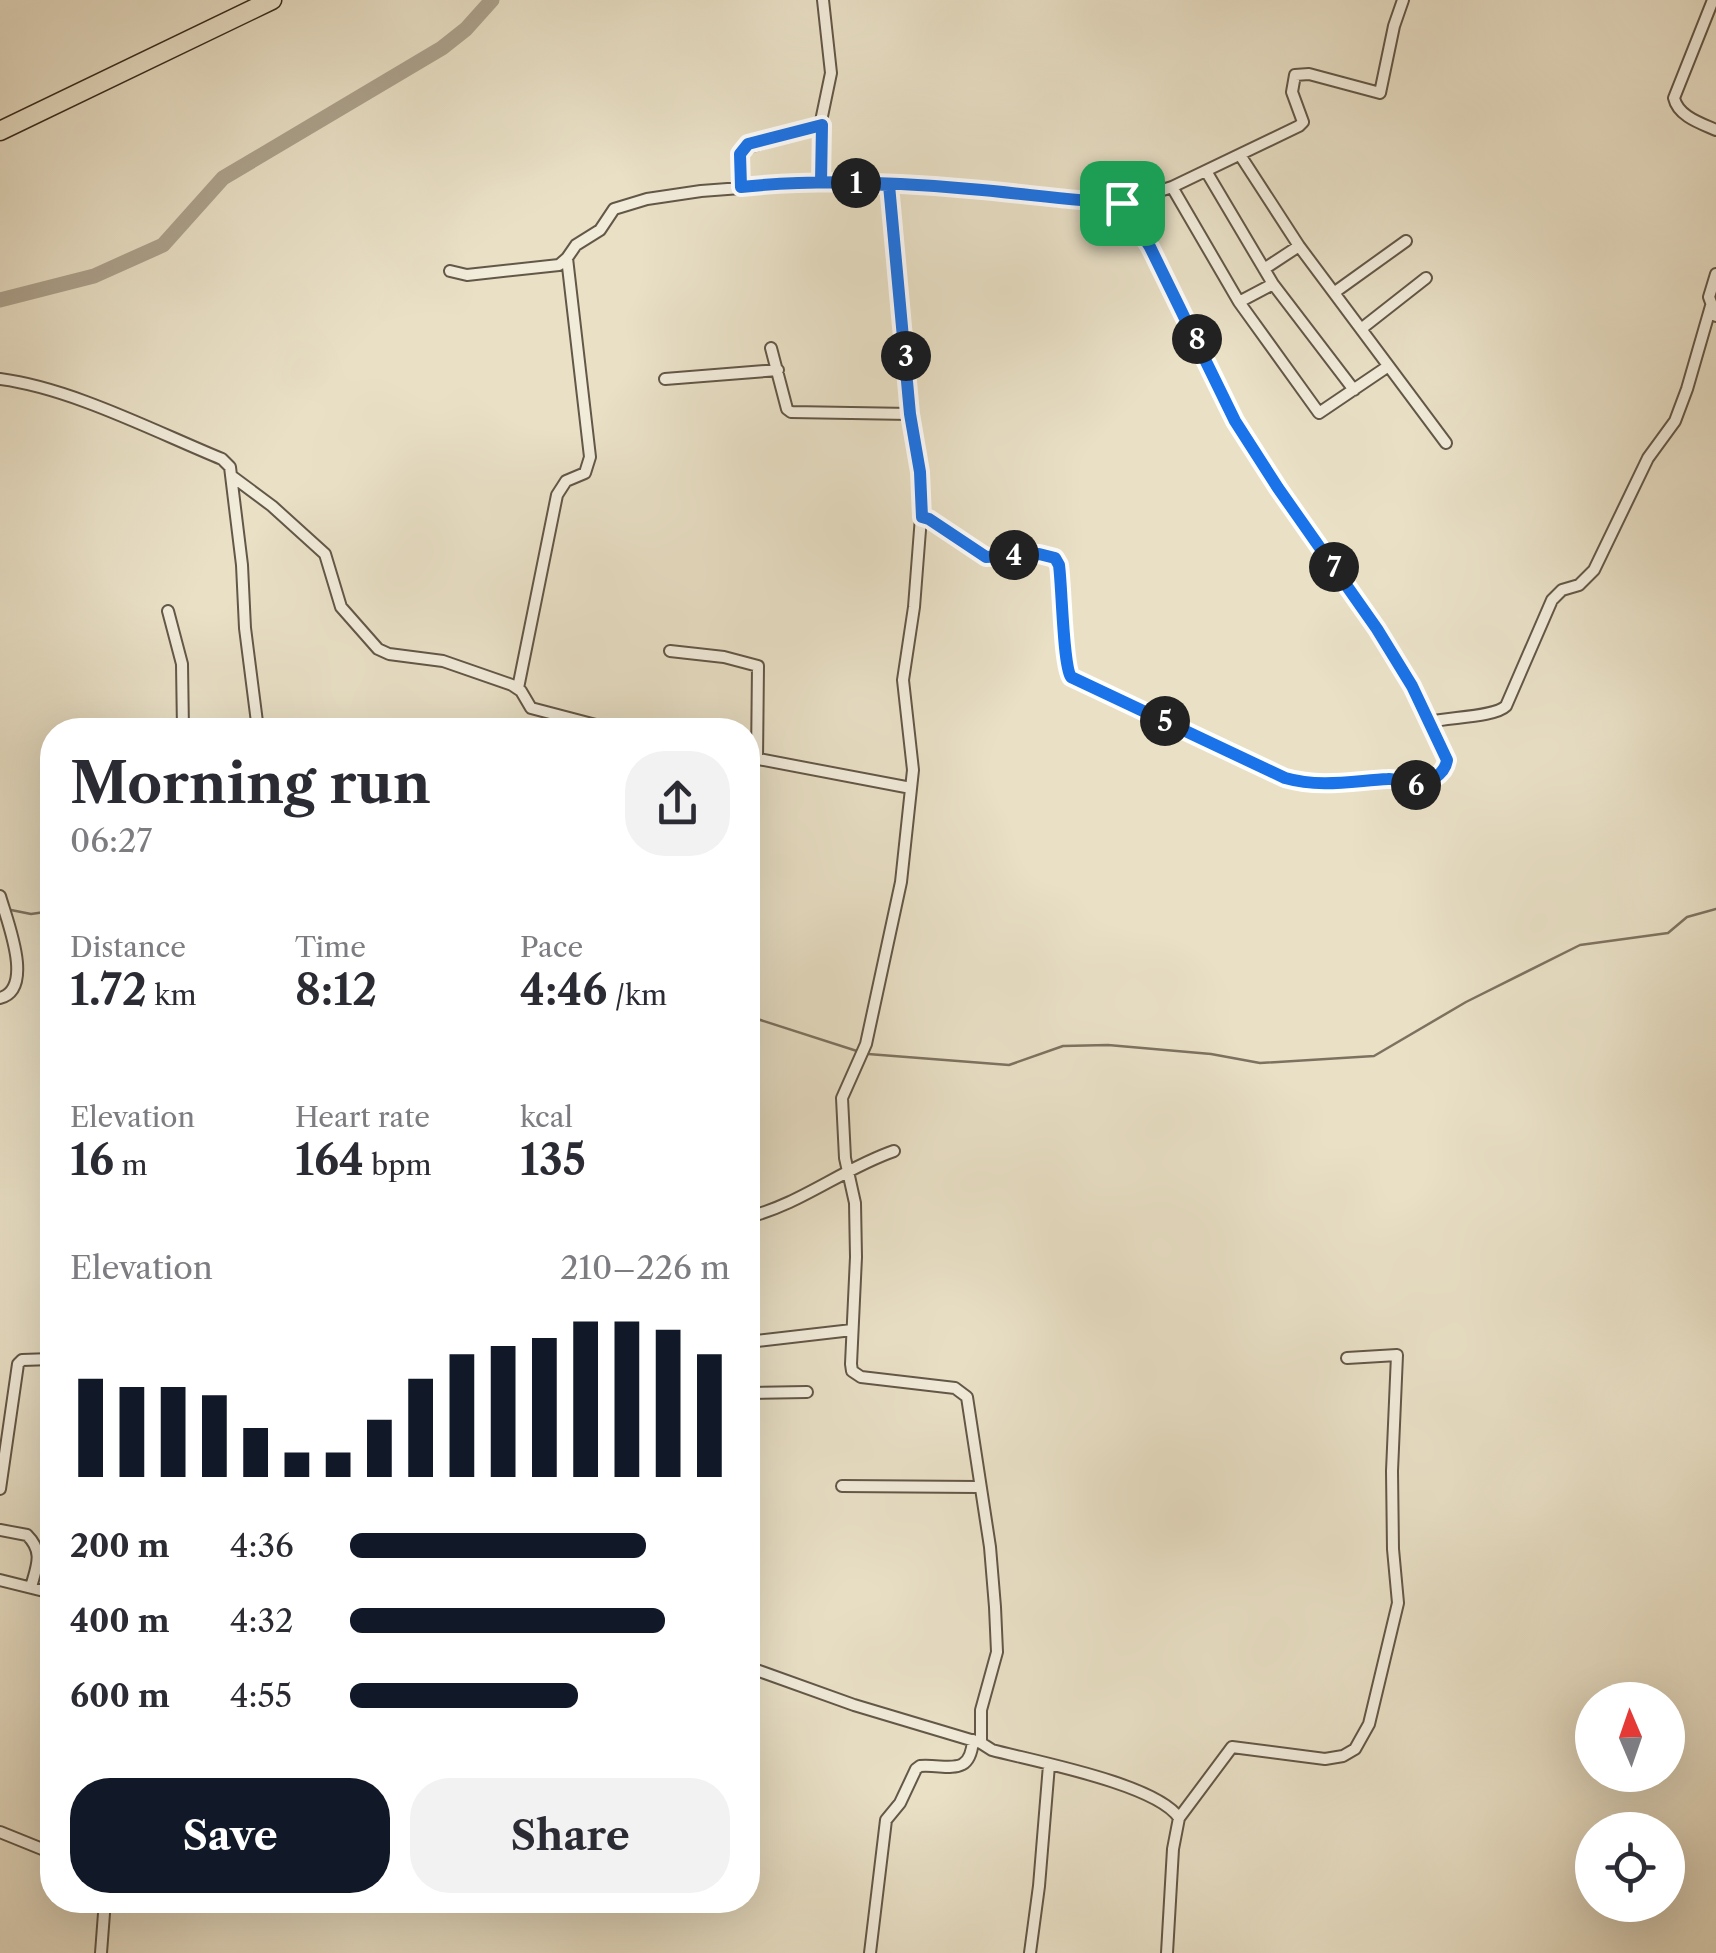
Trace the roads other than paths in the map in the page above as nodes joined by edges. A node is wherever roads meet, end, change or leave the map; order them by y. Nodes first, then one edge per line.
1 (272, 0) edge
2 (823, 0) edge
3 (1403, 0) edge
4 (1713, 0) edge
5 (822, 125) junction
6 (1716, 130) edge
7 (0, 131) edge
8 (1240, 154) junction
9 (1206, 171) junction
10 (821, 182) junction
11 (889, 185) junction
12 (741, 187) junction
13 (1172, 187) junction
14 (1122, 203) junction
15 (1406, 242) dead end
16 (1300, 246) junction
17 (568, 258) junction
18 (1264, 269) junction
19 (450, 271) dead end
20 (1716, 274) edge
21 (1426, 278) dead end
22 (1273, 284) junction
23 (1335, 292) junction
24 (1240, 302) junction
25 (1713, 311) edge
26 (1361, 329) junction
27 (771, 348) dead end
28 (1387, 367) junction
29 (778, 370) junction
30 (0, 378) edge
31 (665, 379) dead end
32 (1354, 390) junction
33 (910, 414) junction
34 (1446, 444) dead end
35 (234, 478) junction
36 (922, 517) junction
37 (168, 611) dead end
38 (670, 651) dead end
39 (518, 688) junction
40 (183, 718) edge
41 (256, 718) edge
42 (569, 718) edge
43 (755, 718) edge
44 (1429, 722) junction
45 (760, 760) edge
46 (911, 788) junction
47 (0, 898) edge
48 (0, 998) edge
49 (894, 1150) dead end
50 (849, 1170) junction
51 (760, 1213) edge
52 (852, 1330) junction
53 (760, 1341) edge
54 (1347, 1358) dead end
55 (40, 1361) edge
56 (0, 1380) edge
57 (14, 1384) junction
58 (807, 1392) dead end
59 (760, 1394) edge
60 (842, 1486) dead end
61 (978, 1487) junction
62 (0, 1489) edge
63 (0, 1530) edge
64 (40, 1554) joint
65 (0, 1580) edge
66 (31, 1587) junction
67 (40, 1589) edge
68 (760, 1671) edge
69 (977, 1742) junction
70 (1049, 1765) junction
71 (1179, 1818) junction
72 (0, 1832) edge
73 (40, 1848) edge
74 (104, 1913) edge
75 (101, 1953) edge
76 (870, 1953) edge
77 (1030, 1953) edge
78 (1167, 1953) edge

1 - 7 highway
2 - 5 street
3 - 8 street
4 - 6 street
5 - 10 street
5 - 12 street
8 - 9 street
8 - 16 street
9 - 13 street
9 - 18 street
10 - 11 street
10 - 12 street
11 - 14 street
11 - 33 street
12 - 17 street
13 - 14 street
13 - 24 street
14 - 44 street
15 - 23 street
16 - 18 street
16 - 23 street
17 - 19 street
17 - 39 street
18 - 22 street
20 - 25 street
21 - 26 street
22 - 24 street
22 - 32 street
23 - 26 street
24 - 32 street
25 - 44 street
26 - 28 street
27 - 29 street
28 - 32 street
28 - 34 street
29 - 31 street
29 - 33 street
30 - 35 street
33 - 36 street
35 - 39 street
35 - 41 street
36 - 44 street
36 - 46 street
37 - 40 street
38 - 43 street
39 - 42 street
45 - 46 street
46 - 50 street
47 - 48 street
49 - 50 street
50 - 51 street
50 - 52 street
52 - 53 street
52 - 61 street
54 - 71 street
55 - 57 street
56 - 57 street
57 - 62 street
58 - 59 street
60 - 61 street
61 - 69 street
63 - 64 street
64 - 66 street
65 - 66 street
66 - 67 street
68 - 69 street
69 - 70 street
69 - 76 street
70 - 71 street
70 - 77 street
71 - 78 street
72 - 73 street
74 - 75 street

